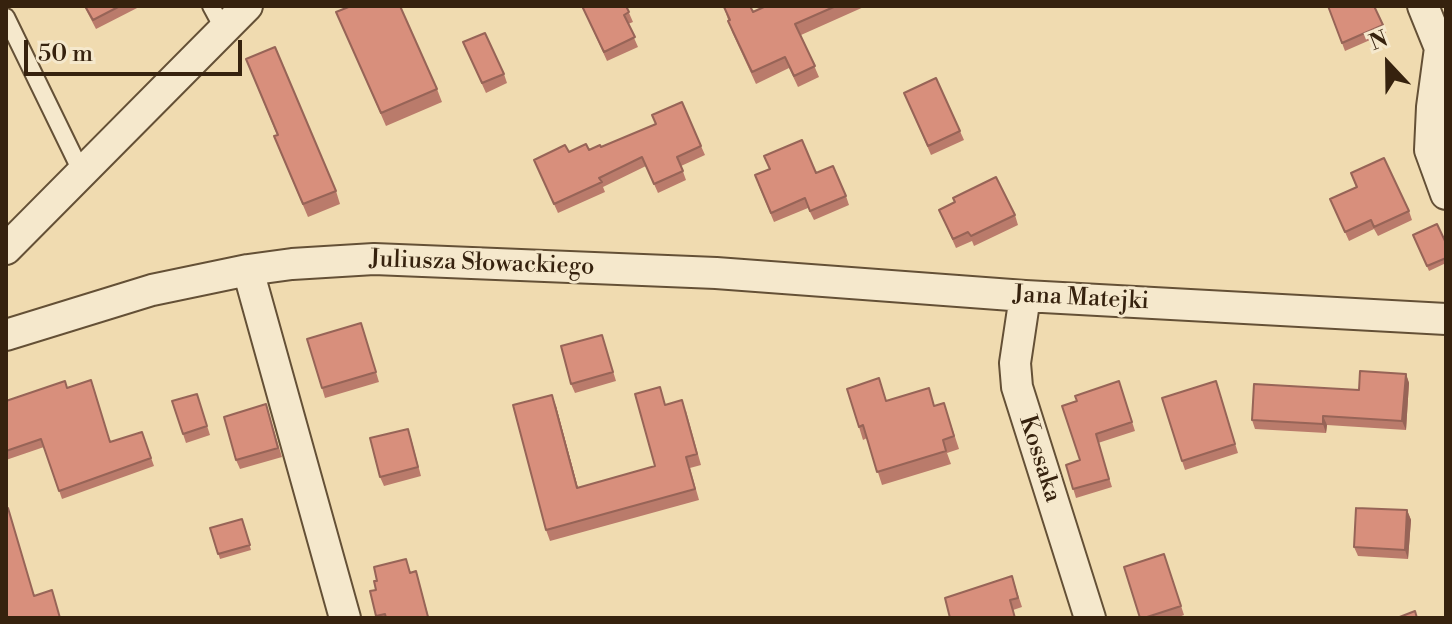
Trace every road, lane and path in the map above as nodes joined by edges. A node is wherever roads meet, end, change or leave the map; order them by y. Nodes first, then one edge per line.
1 (247, 6) edge
2 (1423, 6) edge
3 (6, 17) edge
4 (217, 18) edge
5 (81, 171) junction
6 (1446, 194) edge
7 (6, 249) edge
8 (248, 270) junction
9 (716, 273) joint
10 (1025, 296) junction
11 (1446, 319) edge
12 (6, 335) edge
13 (345, 618) edge
14 (1090, 618) edge

1 - 4 street
2 - 6 street
3 - 5 lane
4 - 5 street
5 - 7 street
8 - 9 street, Juliusza Słowackiego
8 - 12 street, Juliusza Słowackiego
8 - 13 street
9 - 10 street, Jana Matejki
10 - 11 street, Jana Matejki
10 - 14 street, Kossaka

